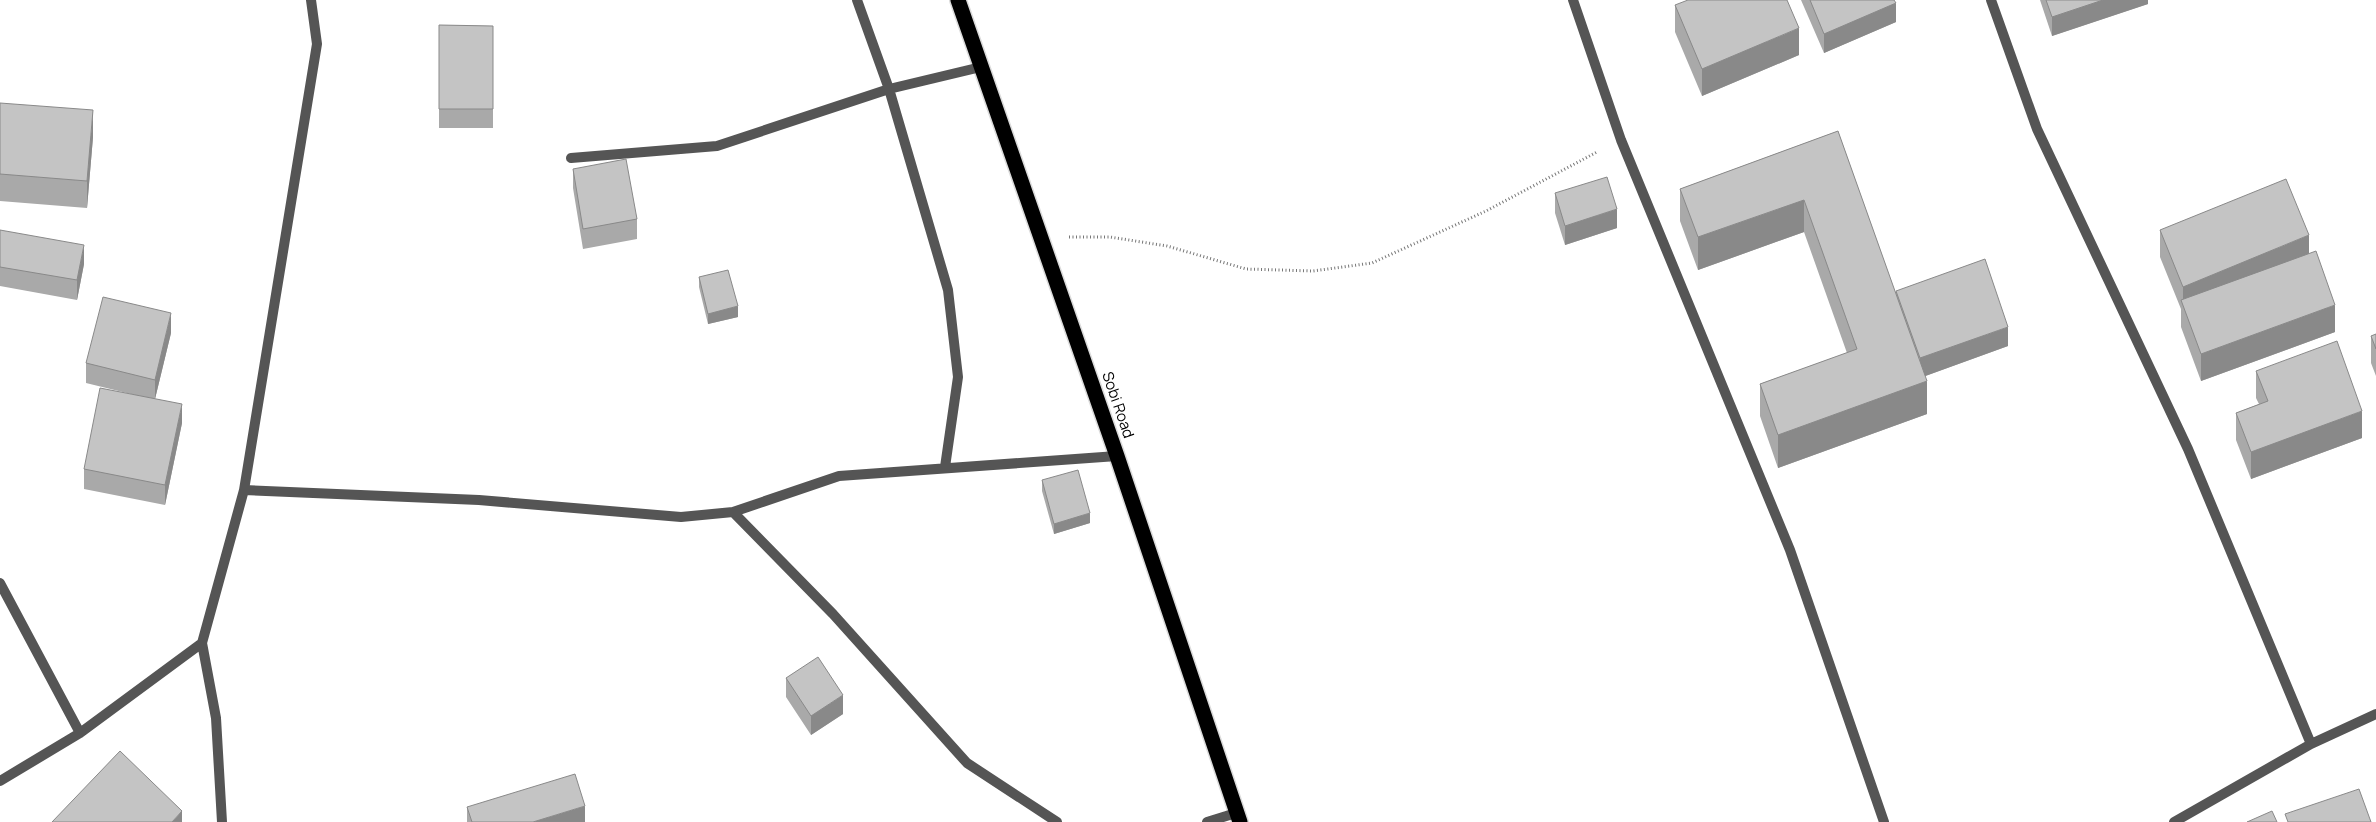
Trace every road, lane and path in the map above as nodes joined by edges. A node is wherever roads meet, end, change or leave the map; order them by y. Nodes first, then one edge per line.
1 (311, 0) edge
2 (857, 0) edge
3 (958, 0) edge
4 (1573, 0) edge
5 (1991, 0) edge
6 (982, 68) junction
7 (889, 89) junction
8 (1621, 140) junction
9 (570, 158) dead end
10 (1041, 238) junction
11 (1117, 456) junction
12 (945, 467) junction
13 (244, 490) junction
14 (733, 512) junction
15 (0, 583) edge
16 (202, 643) junction
17 (2376, 714) edge
18 (80, 734) junction
19 (2311, 744) junction
20 (0, 781) edge
21 (1238, 818) edge
22 (222, 822) edge
23 (1057, 822) edge
24 (1207, 822) edge
25 (1884, 822) edge
26 (2174, 822) edge

1 - 13 street
2 - 7 street
3 - 6 highway, Sobi Road
4 - 8 street
5 - 19 street
6 - 7 street
6 - 10 highway, Sobi Road
7 - 9 street
7 - 12 street
8 - 10 path
8 - 25 street
10 - 11 highway, Sobi Road
11 - 12 street
11 - 21 highway, Sobi Road
12 - 14 street
13 - 14 street
13 - 16 street
14 - 23 street
15 - 18 street
16 - 18 street
16 - 22 street
17 - 19 street
18 - 20 street
19 - 26 street
21 - 24 street

